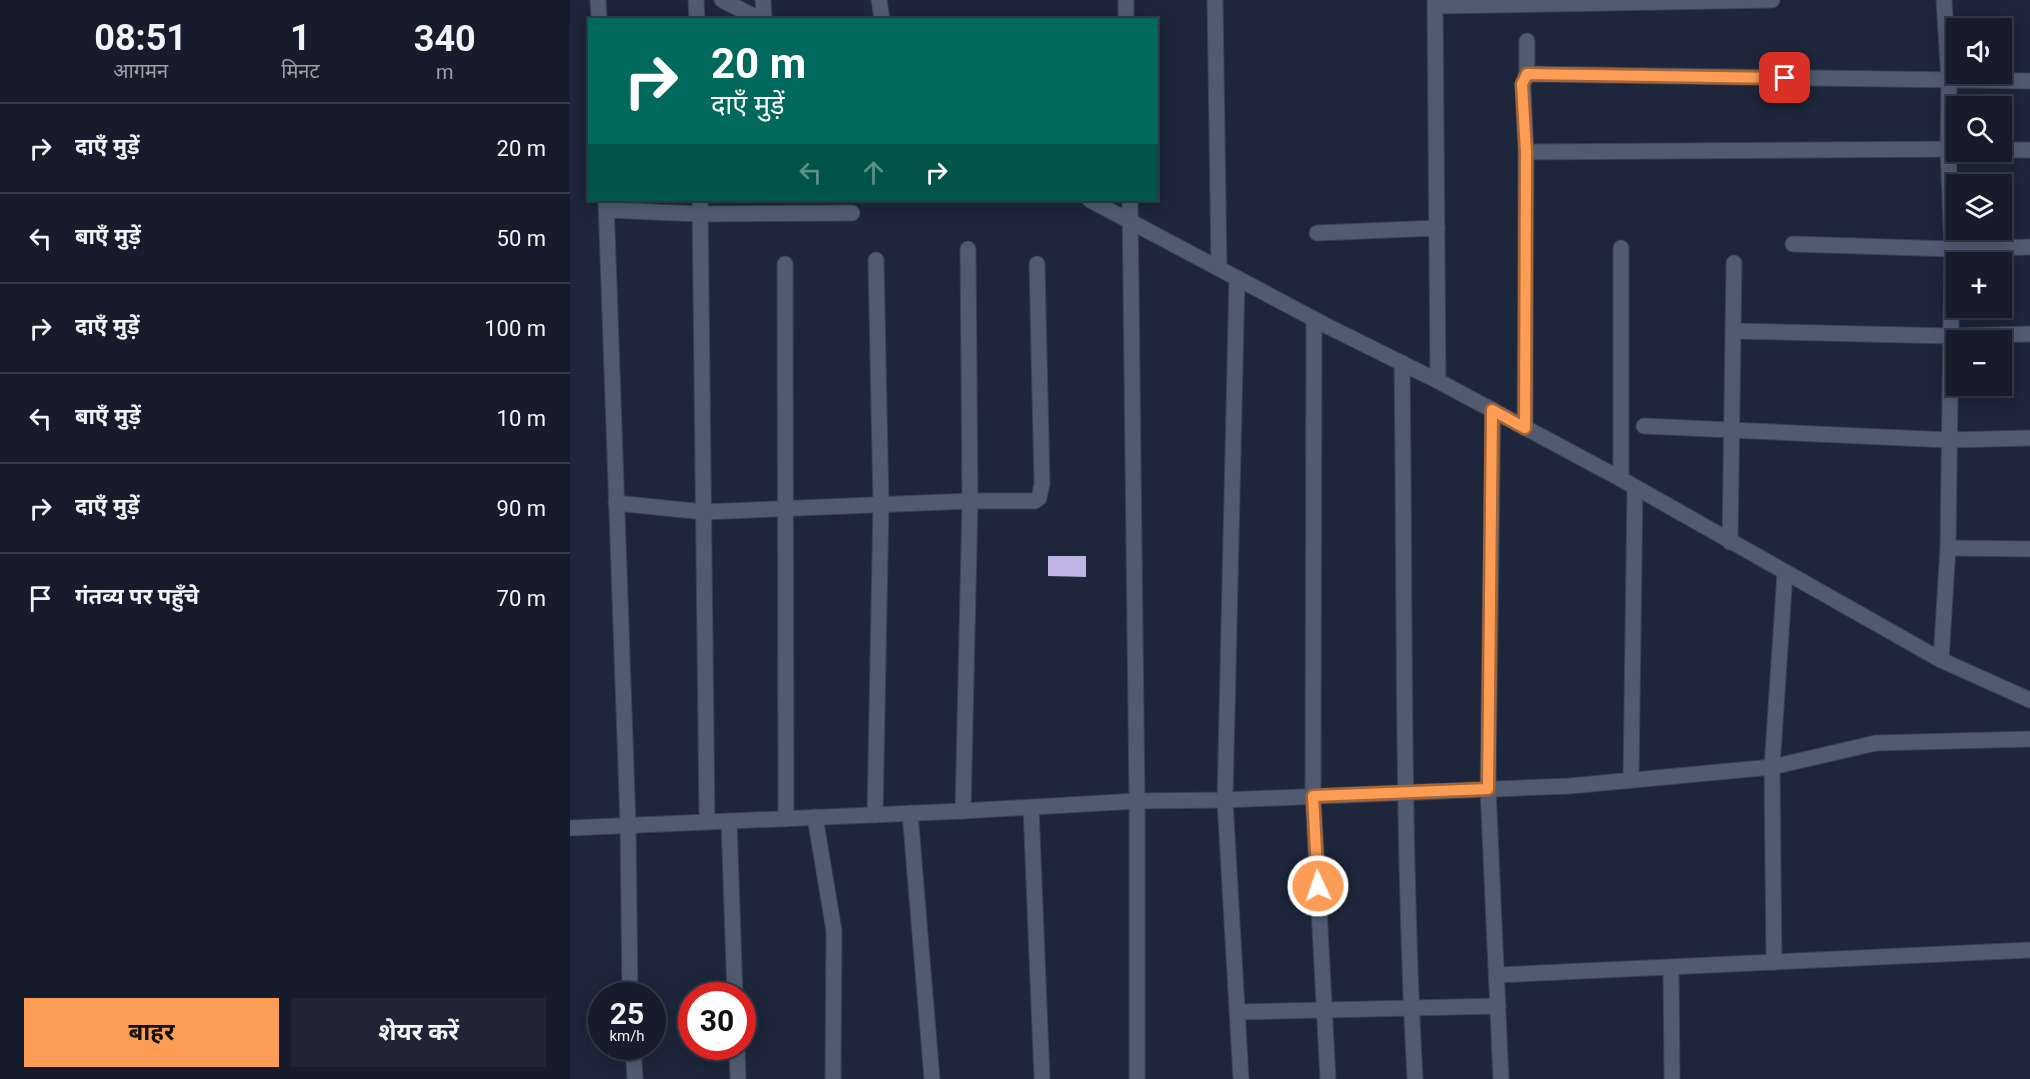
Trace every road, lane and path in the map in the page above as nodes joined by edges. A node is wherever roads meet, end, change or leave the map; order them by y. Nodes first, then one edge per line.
1 (598, 0) edge
2 (696, 0) edge
3 (722, 0) edge
4 (764, 0) edge
5 (879, 0) edge
6 (1126, 0) edge
7 (1215, 0) edge
8 (1772, 0) edge
9 (1944, 0) edge
10 (1436, 3) edge
11 (599, 18) edge
12 (697, 18) edge
13 (759, 18) edge
14 (763, 18) edge
15 (882, 18) edge
16 (1126, 18) edge
17 (1946, 32) edge
18 (1527, 41) dead end
19 (1527, 74) junction
20 (1946, 81) edge
21 (2012, 81) edge
22 (2030, 81) edge
23 (1946, 149) edge
24 (2012, 150) edge
25 (2030, 150) edge
26 (1526, 152) junction
27 (1952, 162) edge
28 (1092, 201) edge
29 (1130, 201) edge
30 (606, 205) edge
31 (700, 207) edge
32 (786, 207) edge
33 (852, 213) dead end
34 (1130, 221) junction
35 (1437, 228) junction
36 (1317, 232) dead end
37 (1793, 244) dead end
38 (2030, 247) edge
39 (1621, 248) dead end
40 (968, 249) dead end
41 (1952, 249) junction
42 (876, 260) dead end
43 (1734, 263) dead end
44 (785, 264) dead end
45 (1037, 264) dead end
46 (1219, 268) junction
47 (1237, 278) junction
48 (1314, 319) junction
49 (1951, 330) edge
50 (1734, 331) junction
51 (2012, 334) edge
52 (2030, 334) edge
53 (1946, 336) edge
54 (1402, 363) junction
55 (1438, 381) junction
56 (1950, 396) edge
57 (1492, 410) junction
58 (1644, 426) dead end
59 (1525, 428) junction
60 (1732, 430) junction
61 (2030, 438) edge
62 (1949, 440) junction
63 (1621, 479) junction
64 (1635, 488) junction
65 (970, 501) junction
66 (616, 503) junction
67 (881, 504) junction
68 (786, 510) junction
69 (704, 512) junction
70 (1730, 542) junction
71 (1948, 548) junction
72 (2030, 549) edge
73 (1785, 573) junction
74 (1941, 660) junction
75 (2030, 700) edge
76 (2030, 739) edge
77 (1773, 767) junction
78 (1631, 780) junction
79 (1488, 789) junction
80 (1406, 792) junction
81 (1313, 796) junction
82 (1225, 800) junction
83 (1137, 801) junction
84 (1031, 807) junction
85 (963, 811) junction
86 (910, 813) junction
87 (874, 815) junction
88 (815, 817) junction
89 (786, 819) junction
90 (729, 821) junction
91 (707, 822) junction
92 (628, 825) junction
93 (570, 828) edge
94 (2030, 950) edge
95 (1774, 962) junction
96 (1671, 967) junction
97 (1497, 975) junction
98 (630, 982) edge
99 (735, 982) edge
100 (1498, 1006) junction
101 (1411, 1008) junction
102 (1324, 1010) junction
103 (1239, 1012) junction
104 (634, 1060) edge
105 (737, 1060) edge
106 (635, 1079) edge
107 (738, 1079) edge
108 (833, 1079) edge
109 (932, 1079) edge
110 (1042, 1079) edge
111 (1137, 1079) edge
112 (1241, 1079) edge
113 (1328, 1079) edge
114 (1415, 1079) edge
115 (1501, 1079) edge
116 (1672, 1079) edge

1 - 11 street
2 - 12 street
3 - 13 street
4 - 14 street
5 - 15 street
6 - 16 street
7 - 46 street
8 - 10 street
9 - 17 street
10 - 35 street
18 - 19 street
19 - 20 street
19 - 26 street
21 - 22 street
23 - 26 street
24 - 25 street
26 - 59 street
27 - 41 street
28 - 34 street
29 - 34 street
30 - 31 street
30 - 66 street
31 - 32 street
31 - 69 street
32 - 33 street
34 - 46 street
34 - 83 street
35 - 36 street
35 - 55 street
37 - 41 street
38 - 41 street
39 - 63 street
40 - 65 street
41 - 49 street
42 - 67 street
43 - 50 street
44 - 68 street
45 - 65 street
46 - 47 street
47 - 48 street
47 - 82 street
48 - 54 street
48 - 81 street
50 - 53 street
50 - 60 street
51 - 52 street
54 - 55 street
54 - 80 street
55 - 57 street
56 - 62 street
57 - 59 street
57 - 79 street
58 - 60 street
59 - 63 street
60 - 62 street
60 - 70 street
61 - 62 street
62 - 71 street
63 - 64 street
64 - 70 street
64 - 78 street
65 - 67 street
65 - 85 street
66 - 69 street
66 - 92 street
67 - 68 street
67 - 87 street
68 - 69 street
68 - 89 street
69 - 91 street
70 - 73 street
71 - 72 street
71 - 74 street
73 - 74 street
73 - 77 street
74 - 75 street
76 - 77 street
77 - 78 street
77 - 95 street
78 - 79 street
79 - 80 street
79 - 97 street
80 - 81 street
80 - 101 street
81 - 82 street
81 - 102 street
82 - 83 street
82 - 103 street
83 - 84 street
83 - 111 street
84 - 85 street
84 - 110 street
85 - 86 street
86 - 87 street
86 - 109 street
87 - 88 street
88 - 89 street
88 - 108 street
89 - 90 street
90 - 91 street
90 - 99 street
91 - 92 street
92 - 93 street
92 - 98 street
94 - 95 street
95 - 96 street
96 - 97 street
96 - 116 street
97 - 100 street
100 - 101 street
100 - 115 street
101 - 102 street
101 - 114 street
102 - 103 street
102 - 113 street
103 - 112 street
104 - 106 street
105 - 107 street

